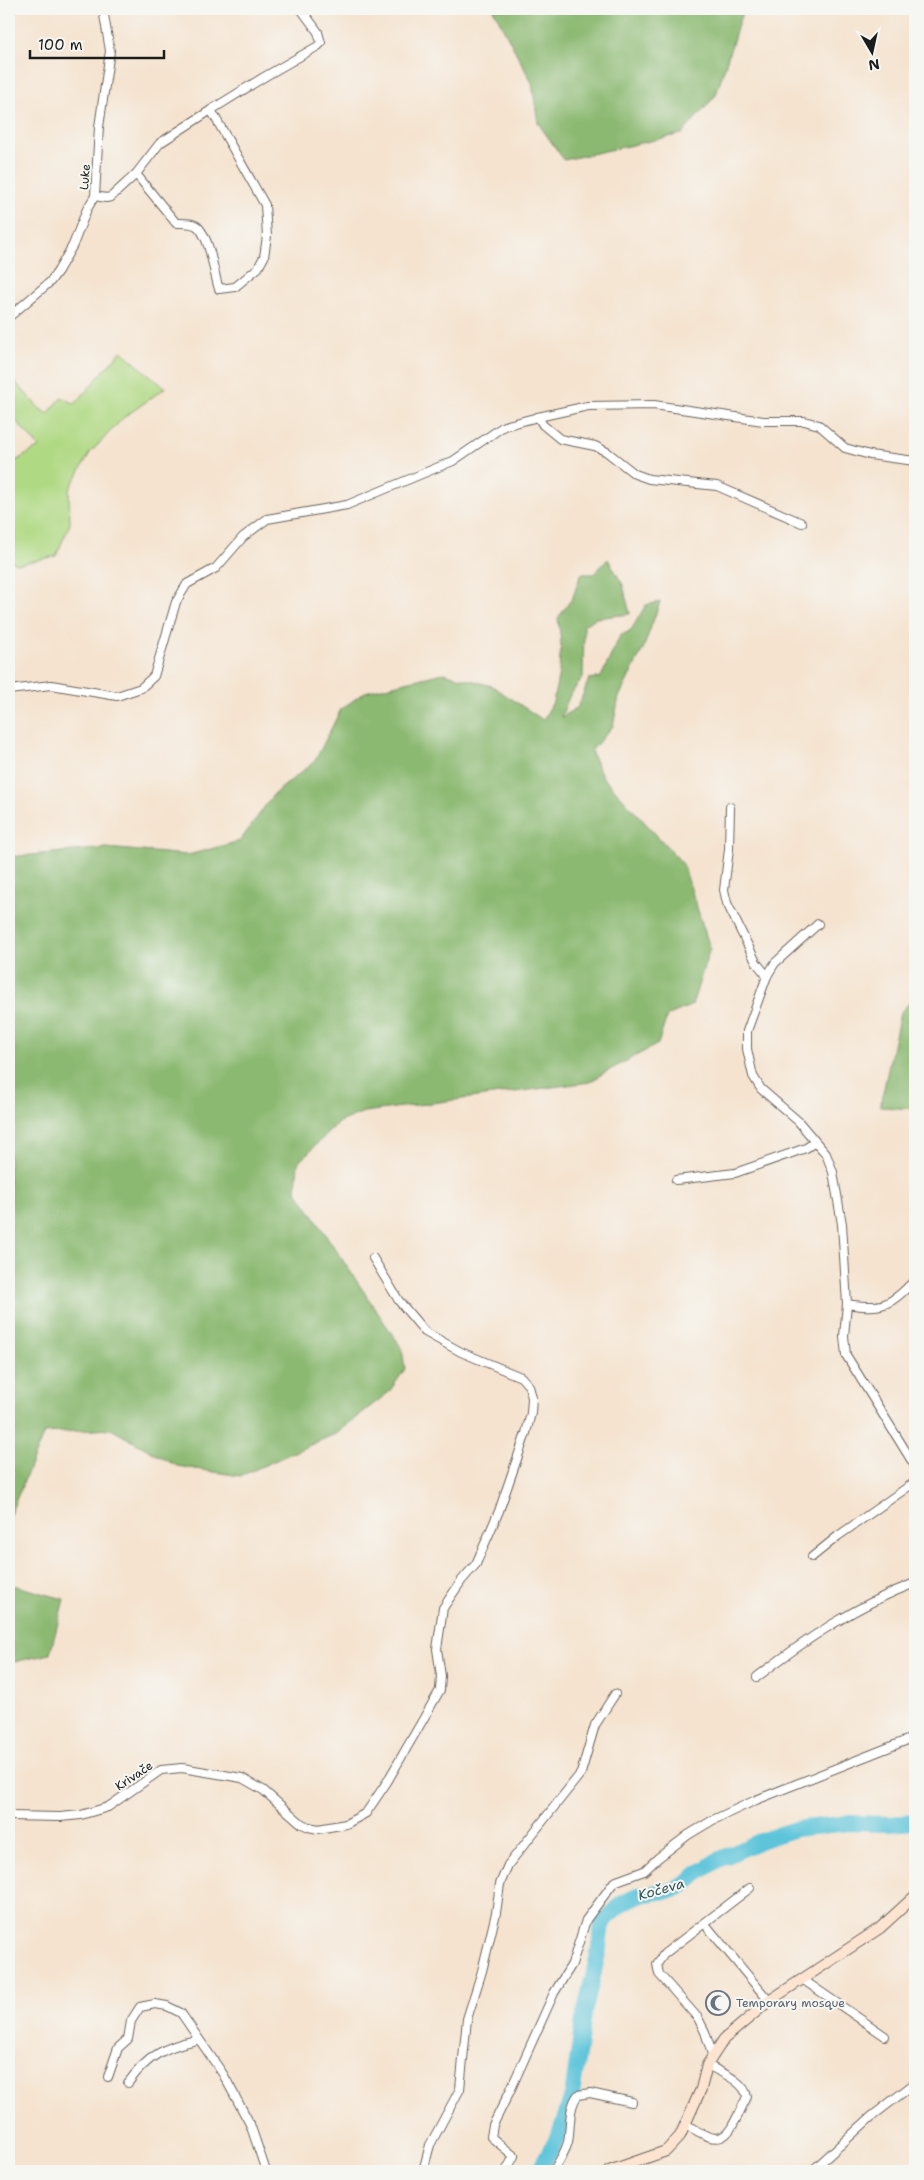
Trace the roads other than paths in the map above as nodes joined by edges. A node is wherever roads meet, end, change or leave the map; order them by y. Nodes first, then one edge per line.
1 (103, 9) edge
2 (301, 9) edge
3 (211, 110) junction
4 (136, 174) junction
5 (95, 196) junction
6 (9, 317) edge
7 (538, 417) junction
8 (915, 461) edge
9 (802, 523) dead end
10 (9, 690) edge
11 (730, 807) dead end
12 (818, 924) dead end
13 (767, 976) junction
14 (815, 1142) junction
15 (676, 1180) dead end
16 (373, 1258) dead end
17 (915, 1280) edge
18 (847, 1304) junction
19 (915, 1466) edge
20 (915, 1482) edge
21 (812, 1557) dead end
22 (915, 1583) edge
23 (757, 1677) dead end
24 (615, 1694) dead end
25 (915, 1737) edge
26 (9, 1816) edge
27 (750, 1888) dead end
28 (915, 1896) edge
29 (705, 1924) junction
30 (802, 1979) junction
31 (769, 2001) junction
32 (885, 2036) dead end
33 (198, 2040) junction
34 (712, 2054) junction
35 (707, 2065) junction
36 (108, 2077) dead end
37 (128, 2083) dead end
38 (915, 2083) edge
39 (632, 2102) dead end
40 (686, 2124) junction
41 (266, 2171) edge
42 (423, 2171) edge
43 (506, 2171) edge
44 (554, 2171) edge
45 (609, 2171) edge
46 (812, 2171) edge

1 - 5 street, Luke
2 - 3 street
3 - 4 street
3 - 4 street
4 - 5 street
5 - 6 street, Luke
7 - 8 street
7 - 9 street
7 - 10 street
11 - 13 street
12 - 13 street
13 - 14 street
14 - 15 street
14 - 18 street
16 - 26 street, Krivače
17 - 18 street
18 - 19 street
20 - 21 street
22 - 23 street
24 - 42 street
25 - 43 street
27 - 29 street
28 - 30 main road
29 - 31 street
29 - 34 street
30 - 31 main road
30 - 32 street
31 - 34 main road
33 - 36 street
33 - 37 street
33 - 41 street
34 - 35 main road
35 - 40 main road
35 - 40 street
38 - 46 street
39 - 44 street
40 - 45 main road

